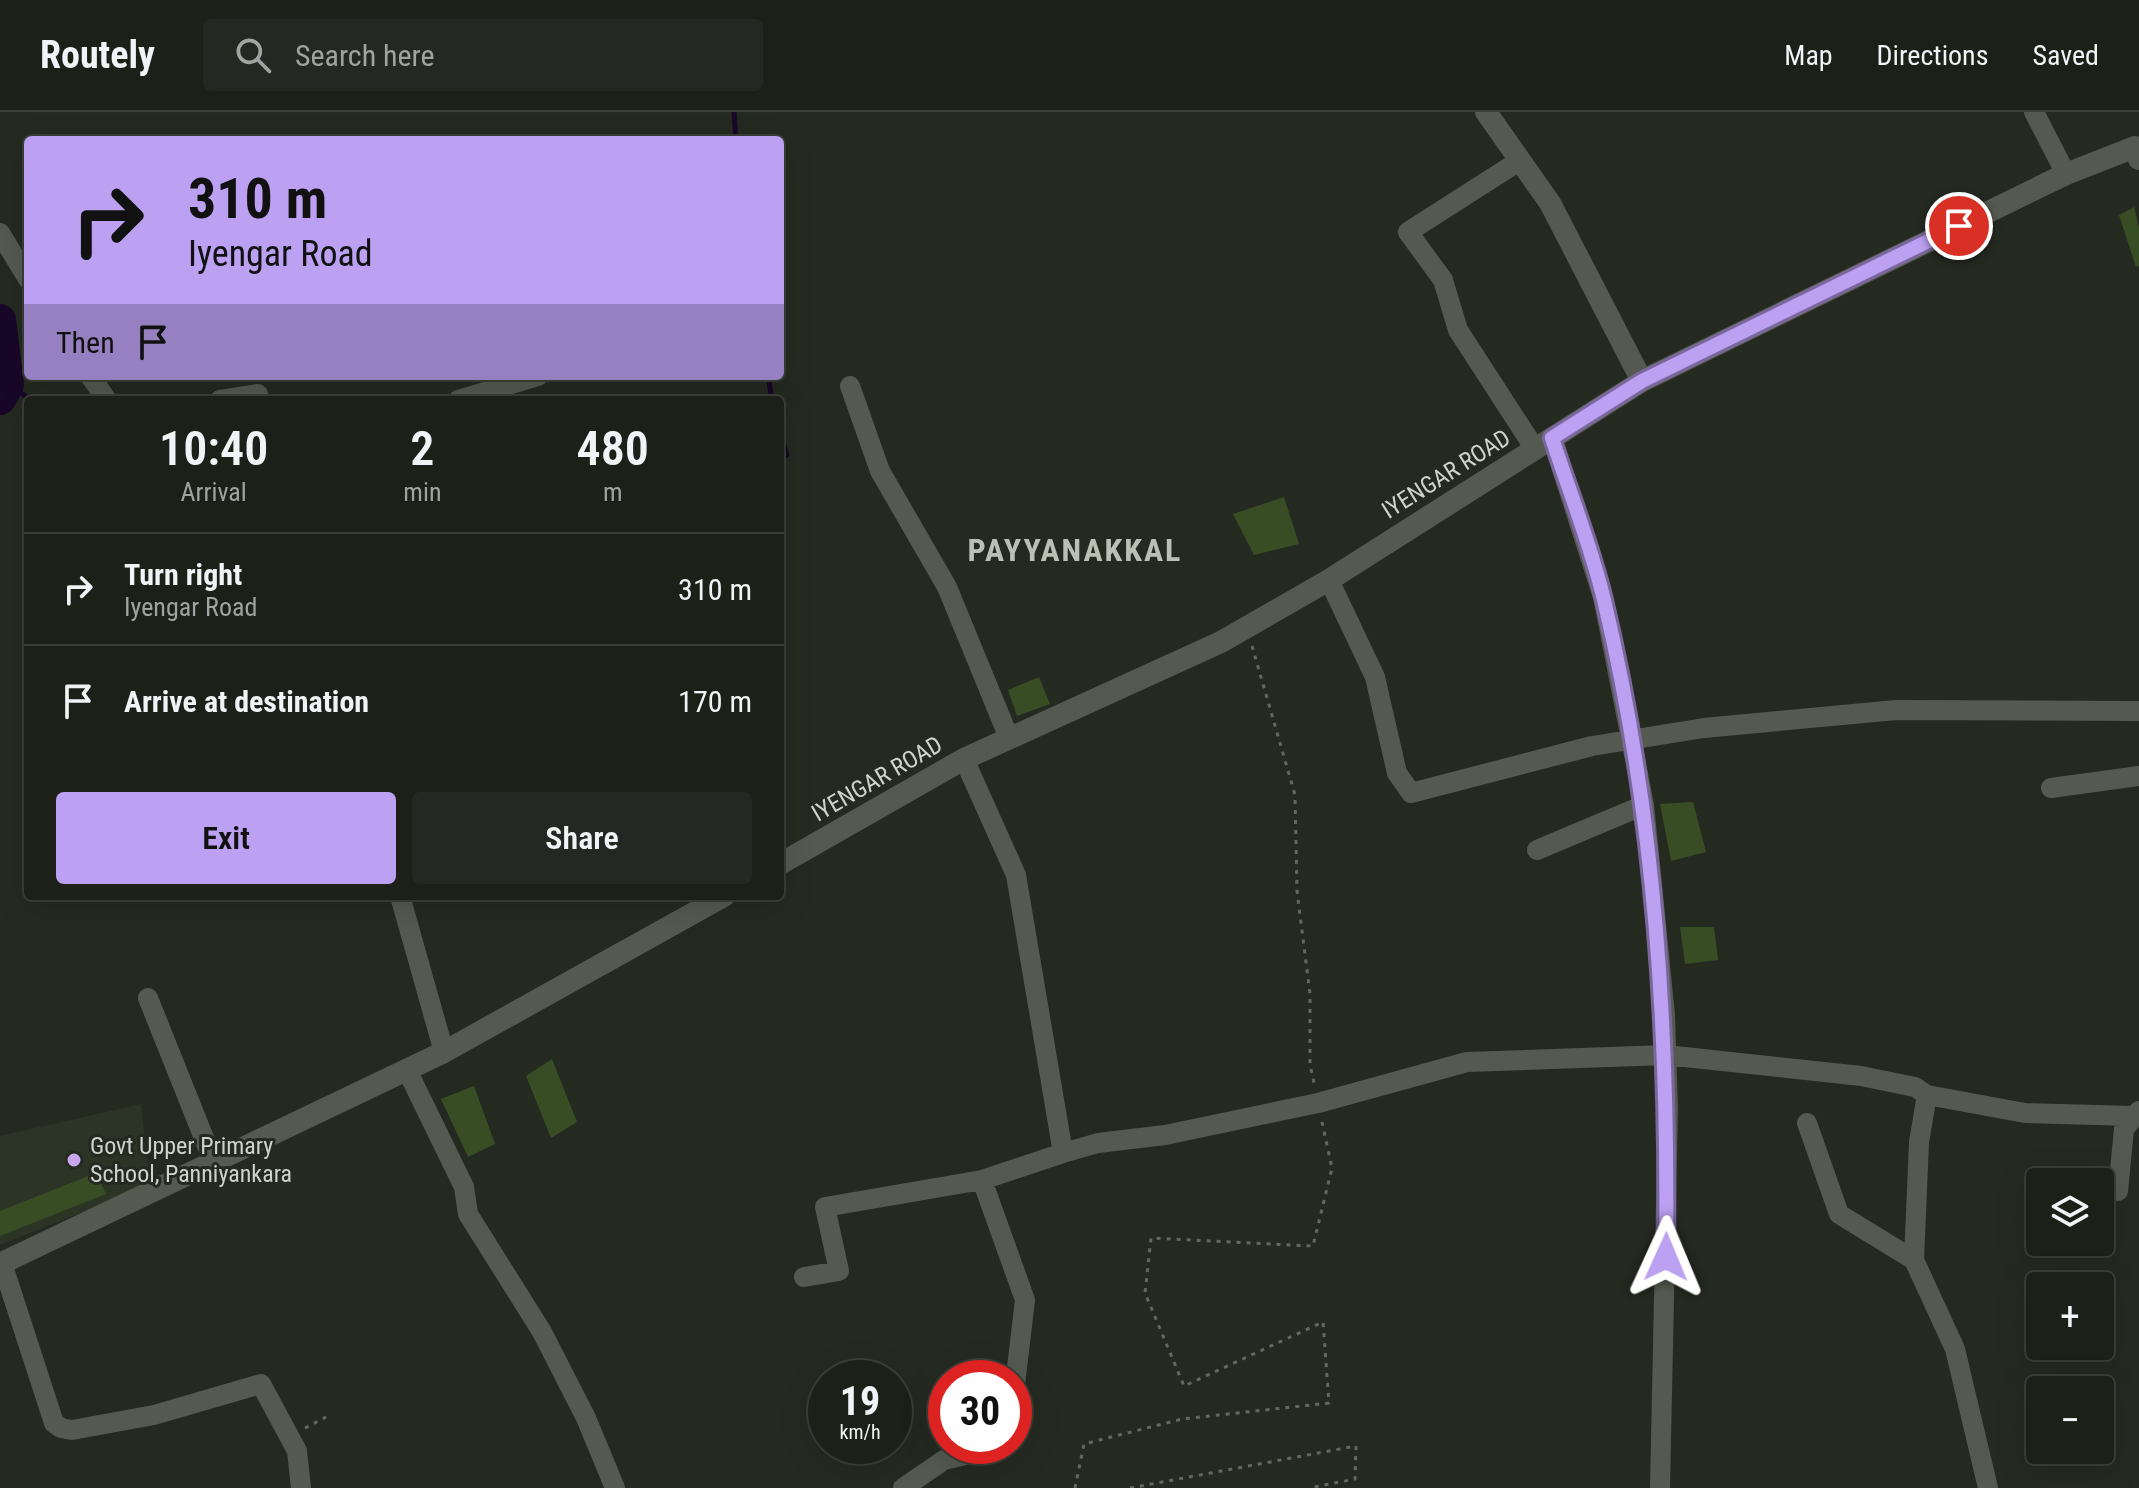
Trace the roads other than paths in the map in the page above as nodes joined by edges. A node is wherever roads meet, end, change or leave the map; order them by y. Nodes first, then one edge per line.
1 (1486, 112) edge
2 (2034, 112) edge
3 (2138, 151) edge
4 (1519, 161) junction
5 (2066, 174) junction
6 (0, 233) edge
7 (24, 272) edge
8 (525, 380) edge
9 (1642, 381) junction
10 (850, 386) dead end
11 (258, 394) dead end
12 (245, 396) edge
13 (471, 396) edge
14 (1544, 443) junction
15 (1329, 580) junction
16 (2139, 711) edge
17 (1009, 738) junction
18 (1632, 738) junction
19 (964, 759) junction
20 (2139, 776) edge
21 (2051, 788) dead end
22 (1644, 805) junction
23 (1537, 850) dead end
24 (784, 862) edge
25 (401, 900) edge
26 (717, 900) edge
27 (148, 998) dead end
28 (444, 1052) junction
29 (1666, 1055) junction
30 (407, 1070) junction
31 (1927, 1095) junction
32 (2137, 1114) edge
33 (1807, 1123) dead end
34 (1063, 1153) junction
35 (214, 1163) junction
36 (982, 1180) junction
37 (2118, 1191) dead end
38 (1914, 1260) junction
39 (1, 1263) edge
40 (804, 1277) dead end
41 (1018, 1360) edge
42 (939, 1464) edge
43 (907, 1487) edge
44 (301, 1488) edge
45 (615, 1488) edge
46 (1660, 1488) edge
47 (1988, 1488) edge

1 - 4 main road
2 - 5 street
3 - 5 main road, IYENGAR ROAD
4 - 9 main road
4 - 14 street
5 - 9 main road, IYENGAR ROAD
6 - 7 street
8 - 13 street
9 - 14 main road, IYENGAR ROAD
10 - 17 street
11 - 12 street
14 - 15 main road, IYENGAR ROAD
14 - 18 street
15 - 17 main road, IYENGAR ROAD
15 - 18 street
16 - 18 street
17 - 19 main road, IYENGAR ROAD
18 - 22 street
19 - 24 main road, IYENGAR ROAD
19 - 34 street
20 - 21 street
22 - 23 street
22 - 29 street
25 - 28 street
26 - 28 main road
27 - 35 street
28 - 30 main road
29 - 31 street
29 - 34 street
29 - 46 street
30 - 35 main road
30 - 45 street
31 - 32 street
31 - 38 street
32 - 37 street
33 - 38 street
34 - 36 street
35 - 39 main road
36 - 40 street
36 - 41 street
38 - 47 street
39 - 44 street
42 - 43 street

